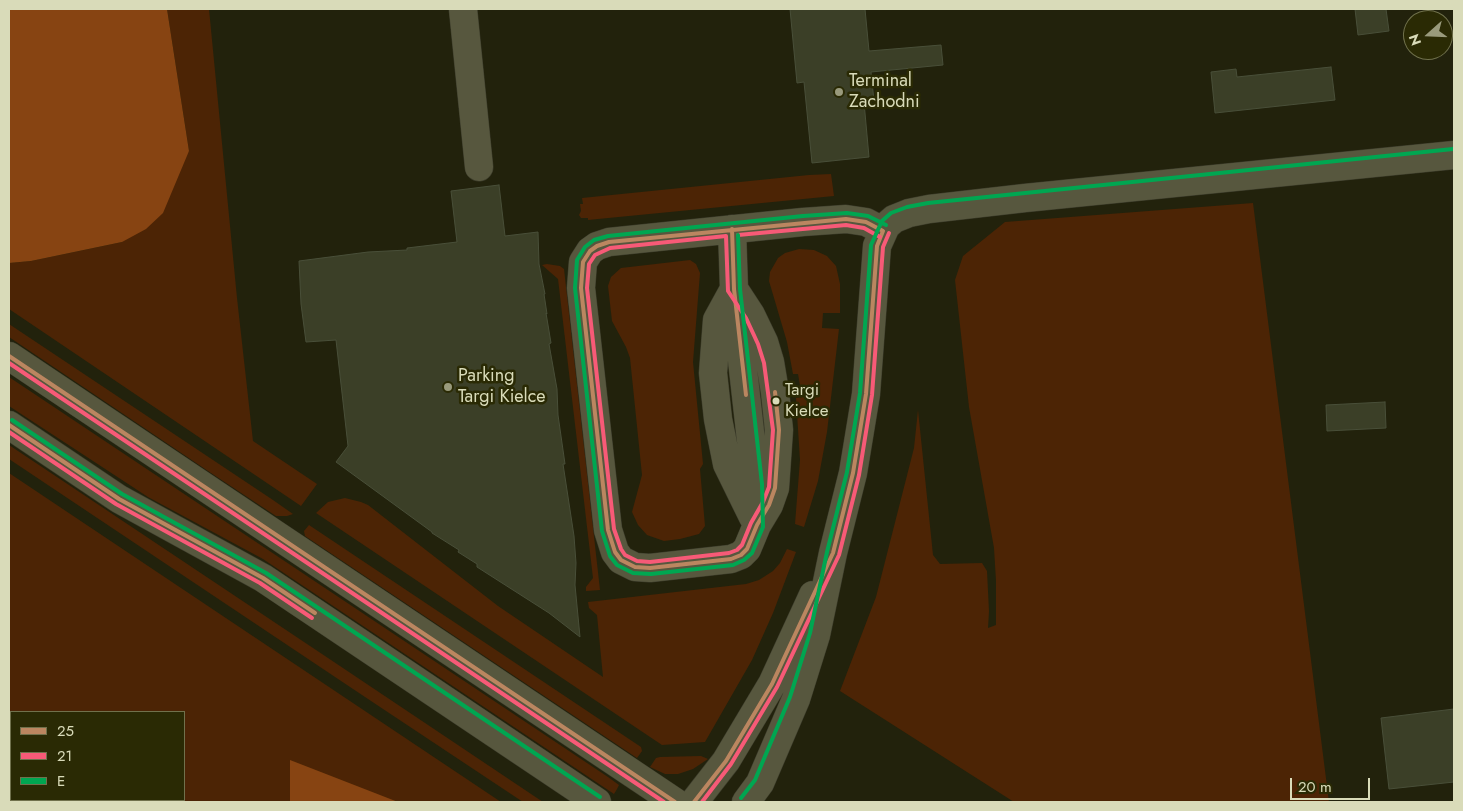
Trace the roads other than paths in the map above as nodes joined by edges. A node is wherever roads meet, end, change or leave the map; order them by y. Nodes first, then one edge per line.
1 (463, 9) edge
2 (1454, 155) edge
3 (479, 167) dead end
4 (732, 229) junction
5 (883, 230) junction
6 (734, 289) junction
7 (9, 356) edge
8 (9, 425) edge
9 (757, 525) junction
10 (833, 553) junction
11 (597, 802) edge
12 (675, 802) edge
13 (694, 802) edge
14 (746, 802) edge

1 - 3 street
2 - 5 street
4 - 5 street
4 - 6 street
4 - 9 street
5 - 10 street
6 - 9 street
6 - 9 street
7 - 12 street
8 - 11 street
10 - 13 street
10 - 14 street

